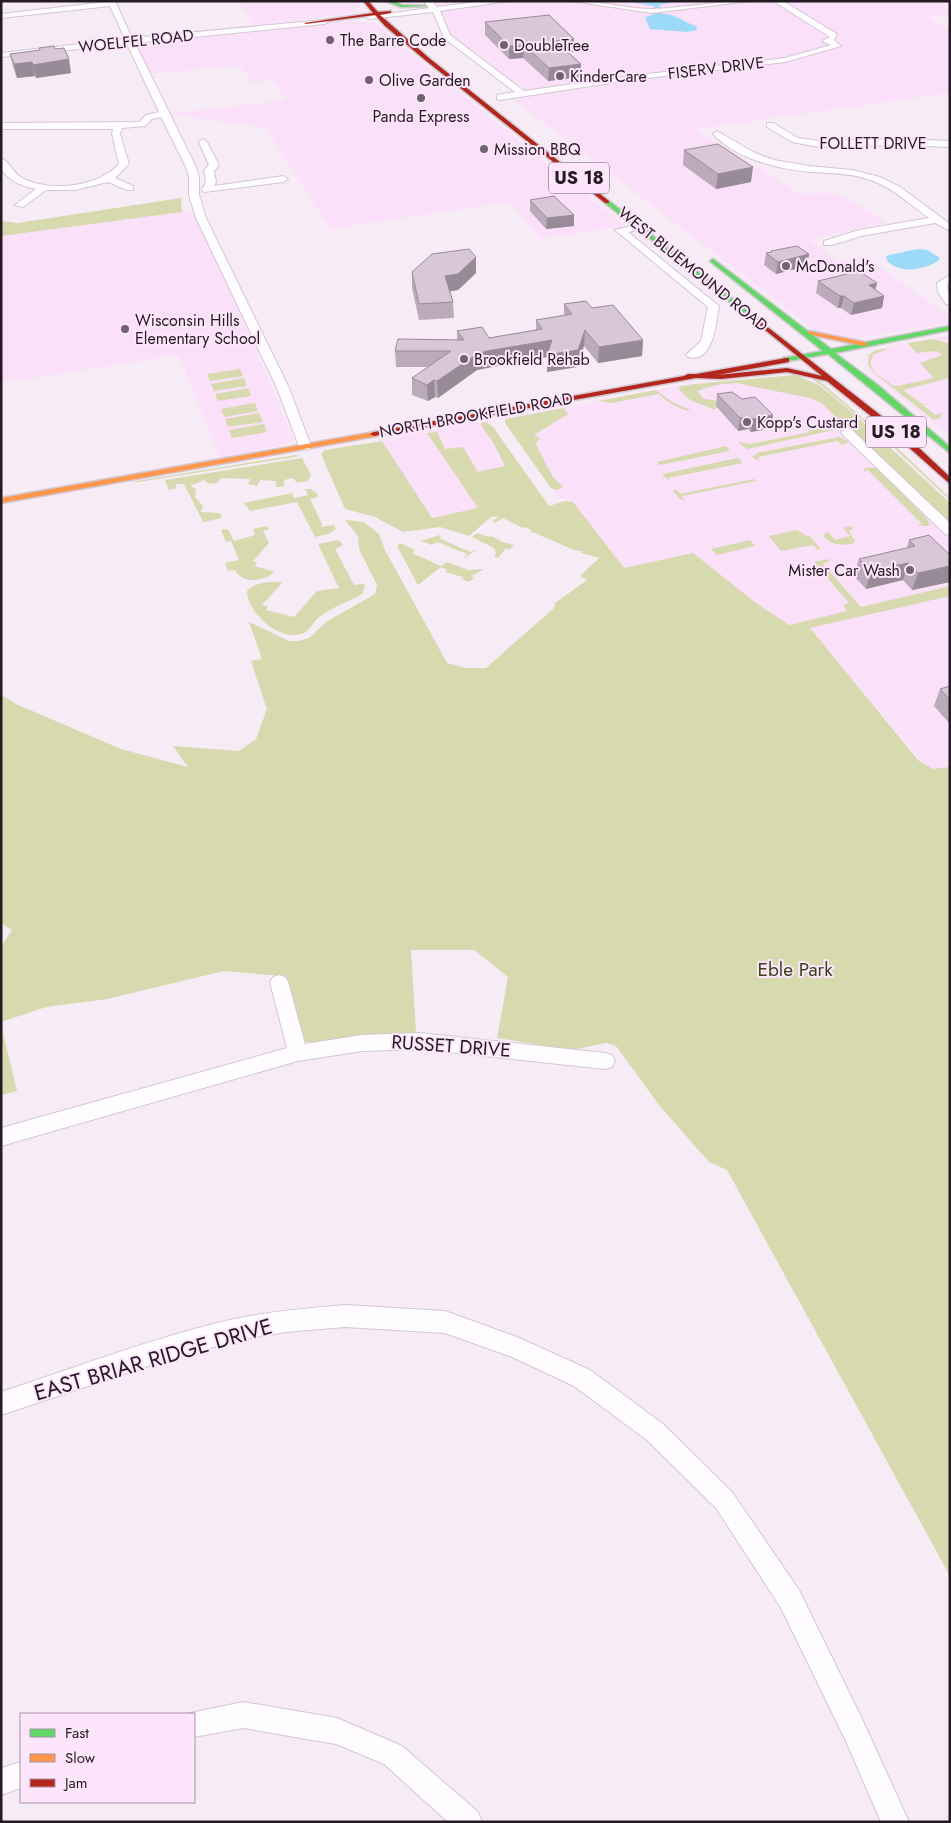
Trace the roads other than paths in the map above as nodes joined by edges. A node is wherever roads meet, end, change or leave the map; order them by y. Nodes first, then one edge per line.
1 (470, 1) edge
2 (504, 1) edge
3 (576, 1) edge
4 (746, 1) edge
5 (777, 1) edge
6 (112, 3) edge
7 (430, 7) edge
8 (382, 10) edge
9 (347, 15) joint
10 (1, 16) edge
11 (331, 21) joint
12 (306, 23) junction
13 (270, 26) junction
14 (130, 42) junction
15 (1, 55) edge
16 (447, 61) dead end
17 (466, 90) junction
18 (496, 94) junction
19 (524, 94) junction
20 (516, 109) dead end
21 (164, 114) junction
22 (98, 115) dead end
23 (2, 120) edge
24 (142, 124) junction
25 (770, 125) dead end
26 (93, 126) junction
27 (118, 126) junction
28 (171, 128) junction
29 (514, 128) junction
30 (717, 134) dead end
31 (203, 142) dead end
32 (950, 144) edge
33 (1, 161) edge
34 (585, 169) dead end
35 (108, 178) junction
36 (283, 179) dead end
37 (43, 188) junction
38 (130, 188) dead end
39 (207, 190) junction
40 (193, 192) junction
41 (20, 205) dead end
42 (937, 220) junction
43 (644, 222) junction
44 (950, 228) edge
45 (657, 241) junction
46 (828, 243) dead end
47 (704, 254) dead end
48 (950, 278) edge
49 (946, 295) edge
50 (950, 302) edge
51 (795, 325) junction
52 (950, 328) edge
53 (771, 331) junction
54 (877, 342) junction
55 (864, 344) junction
56 (829, 351) junction
57 (692, 355) dead end
58 (802, 356) junction
59 (729, 370) junction
60 (857, 374) junction
61 (688, 376) junction
62 (839, 386) junction
63 (847, 432) dead end
64 (305, 446) junction
65 (950, 451) edge
66 (950, 464) edge
67 (947, 478) edge
68 (1, 500) edge
69 (950, 531) edge
70 (279, 982) dead end
71 (298, 1053) junction
72 (605, 1061) dead end
73 (1, 1137) edge
74 (1, 1404) edge
75 (195, 1724) edge
76 (20, 1775) edge
77 (1, 1782) edge
78 (468, 1822) edge
79 (895, 1822) edge

1 - 7 street
2 - 7 street
3 - 4 street
5 - 19 street, FISERV DRIVE
6 - 10 street
6 - 14 street
7 - 8 street
7 - 8 main road
7 - 8 main road
7 - 19 street
8 - 9 main road
8 - 11 main road
8 - 12 main road
8 - 16 main road
8 - 17 main road, WEST BLUEMOUND ROAD / US 18
9 - 13 street, WOELFEL ROAD
11 - 12 street, WOELFEL ROAD
12 - 13 street, WOELFEL ROAD
13 - 14 street, WOELFEL ROAD
14 - 15 street, WOELFEL ROAD
14 - 21 street
17 - 18 main road
17 - 29 main road, WEST BLUEMOUND ROAD / US 18
18 - 19 street, FISERV DRIVE
18 - 20 main road
21 - 24 street
21 - 28 street
22 - 26 street
23 - 26 street
24 - 27 street
24 - 28 street
25 - 32 street, FOLLETT DRIVE
26 - 27 street
27 - 35 street
28 - 40 street
29 - 34 main road
29 - 43 main road, WEST BLUEMOUND ROAD / US 18
30 - 42 street
31 - 39 street
33 - 37 street
35 - 37 street
35 - 38 street
36 - 39 street
37 - 41 street
39 - 40 street
40 - 64 street
42 - 44 street
42 - 46 street
43 - 45 main road, WEST BLUEMOUND ROAD / US 18
43 - 57 street
45 - 53 main road, WEST BLUEMOUND ROAD / US 18
45 - 56 main road
47 - 51 main road, WEST BLUEMOUND ROAD / US 18
48 - 49 street
49 - 50 street
51 - 55 main road
51 - 56 main road, WEST BLUEMOUND ROAD / US 18
52 - 54 main road, NORTH BROOKFIELD ROAD
53 - 58 main road, WEST BLUEMOUND ROAD / US 18
53 - 59 main road
54 - 55 main road, NORTH BROOKFIELD ROAD
54 - 60 main road
55 - 56 main road, NORTH BROOKFIELD ROAD
56 - 58 main road, NORTH BROOKFIELD ROAD
56 - 60 main road, WEST BLUEMOUND ROAD / US 18
58 - 59 main road, NORTH BROOKFIELD ROAD
58 - 62 main road, WEST BLUEMOUND ROAD / US 18
58 - 66 main road
59 - 61 main road, NORTH BROOKFIELD ROAD
60 - 65 main road, WEST BLUEMOUND ROAD / US 18
61 - 62 main road
61 - 64 main road, NORTH BROOKFIELD ROAD
62 - 67 main road, WEST BLUEMOUND ROAD / US 18
63 - 69 street
64 - 68 main road, NORTH BROOKFIELD ROAD
70 - 71 street
71 - 72 street, RUSSET DRIVE
71 - 73 street, RUSSET DRIVE
74 - 79 street, EAST BRIAR RIDGE DRIVE
75 - 78 street
76 - 77 street

